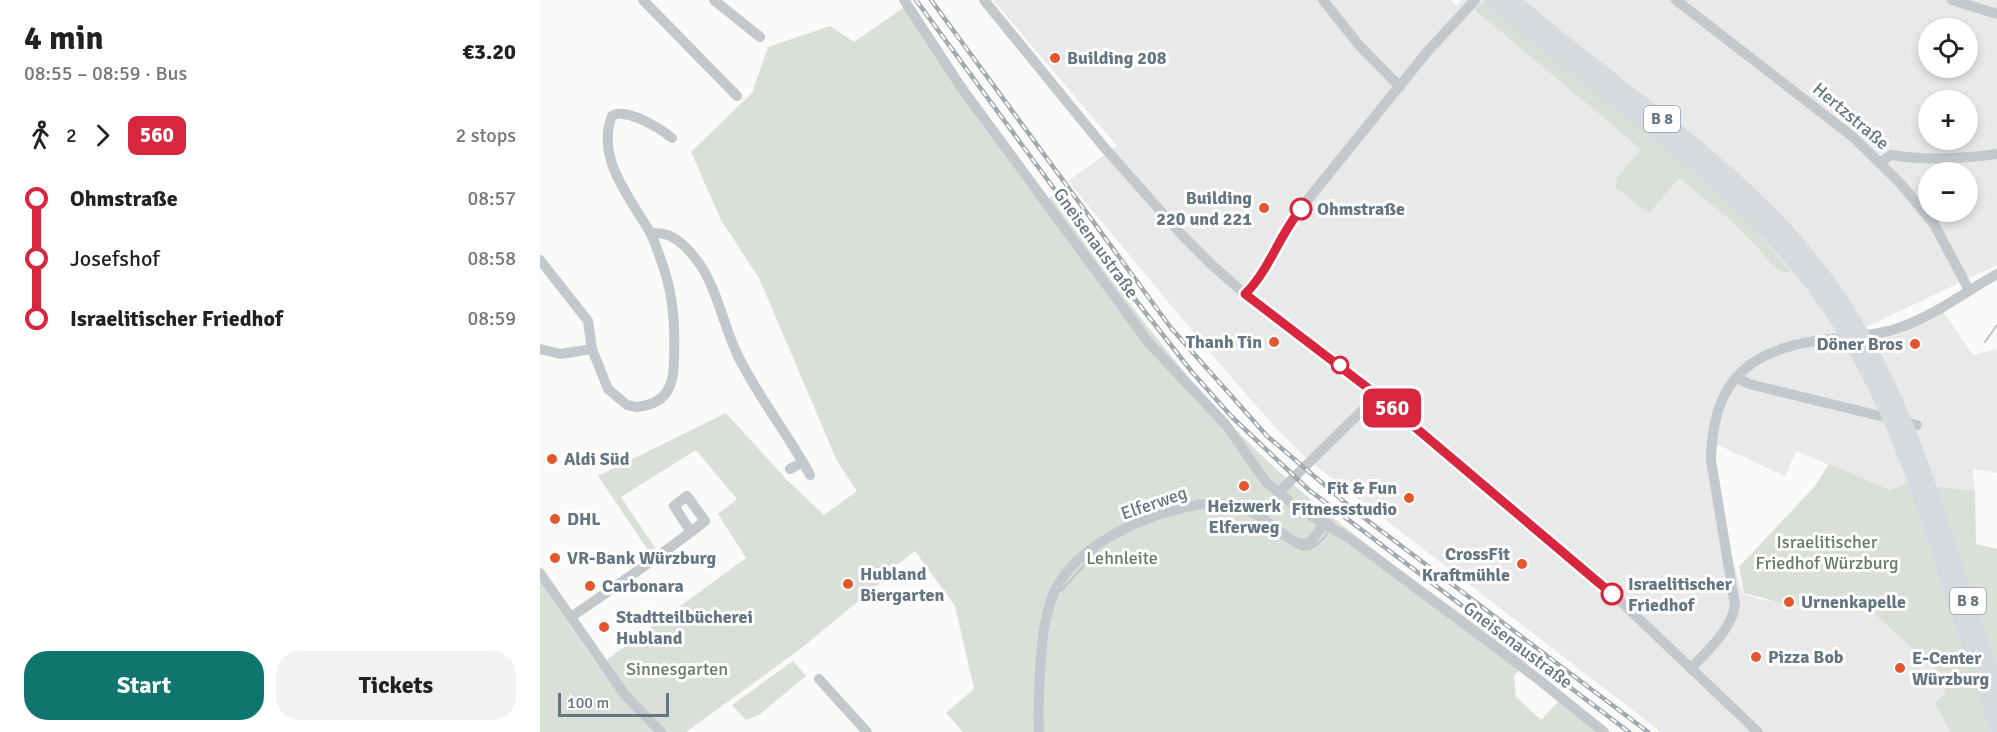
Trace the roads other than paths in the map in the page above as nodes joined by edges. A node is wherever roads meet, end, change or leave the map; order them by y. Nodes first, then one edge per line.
1 (643, 0) edge
2 (714, 0) edge
3 (904, 0) edge
4 (984, 0) edge
5 (1323, 0) edge
6 (1475, 0) edge
7 (1492, 0) edge
8 (1676, 0) edge
9 (1952, 0) edge
10 (1516, 9) edge
11 (1997, 14) edge
12 (760, 37) dead end
13 (1400, 87) junction
14 (737, 96) dead end
15 (609, 103) dead end
16 (612, 116) junction
17 (672, 138) dead end
18 (1997, 154) edge
19 (1881, 162) junction
20 (651, 234) junction
21 (540, 260) edge
22 (1997, 274) edge
23 (1969, 290) junction
24 (1245, 294) junction
25 (540, 349) edge
26 (592, 349) junction
27 (1736, 377) junction
28 (1377, 395) junction
29 (1917, 425) dead end
30 (803, 462) junction
31 (790, 469) dead end
32 (810, 475) dead end
33 (1279, 492) junction
34 (1934, 516) junction
35 (1325, 522) junction
36 (692, 532) dead end
37 (540, 573) edge
38 (571, 617) junction
39 (1690, 669) junction
40 (819, 680) dead end
41 (1997, 689) edge
42 (1997, 725) edge
43 (661, 732) edge
44 (867, 732) edge
45 (1040, 732) edge
46 (1604, 732) edge
47 (1758, 732) edge

1 - 14 street
2 - 12 street
3 - 33 street, Gneisenaustraße
4 - 24 street
5 - 13 street
6 - 13 street
7 - 10 highway, B 8
8 - 19 street, Hertzstraße
9 - 11 street
10 - 34 highway, B 8
13 - 24 street
15 - 16 street
16 - 17 street
16 - 20 street
18 - 19 street
19 - 23 street, Hertzstraße
20 - 26 street
20 - 30 street
21 - 26 street
22 - 23 street
23 - 27 street
24 - 28 street
25 - 26 street
27 - 29 street
27 - 39 street
28 - 33 street
28 - 39 street
30 - 31 street
30 - 32 street
33 - 35 street
34 - 41 highway, B 8
34 - 42 highway, B 8
35 - 45 street, Elferweg
35 - 46 street, Gneisenaustraße
36 - 38 street
37 - 38 street
38 - 43 street
39 - 47 street
40 - 44 street

